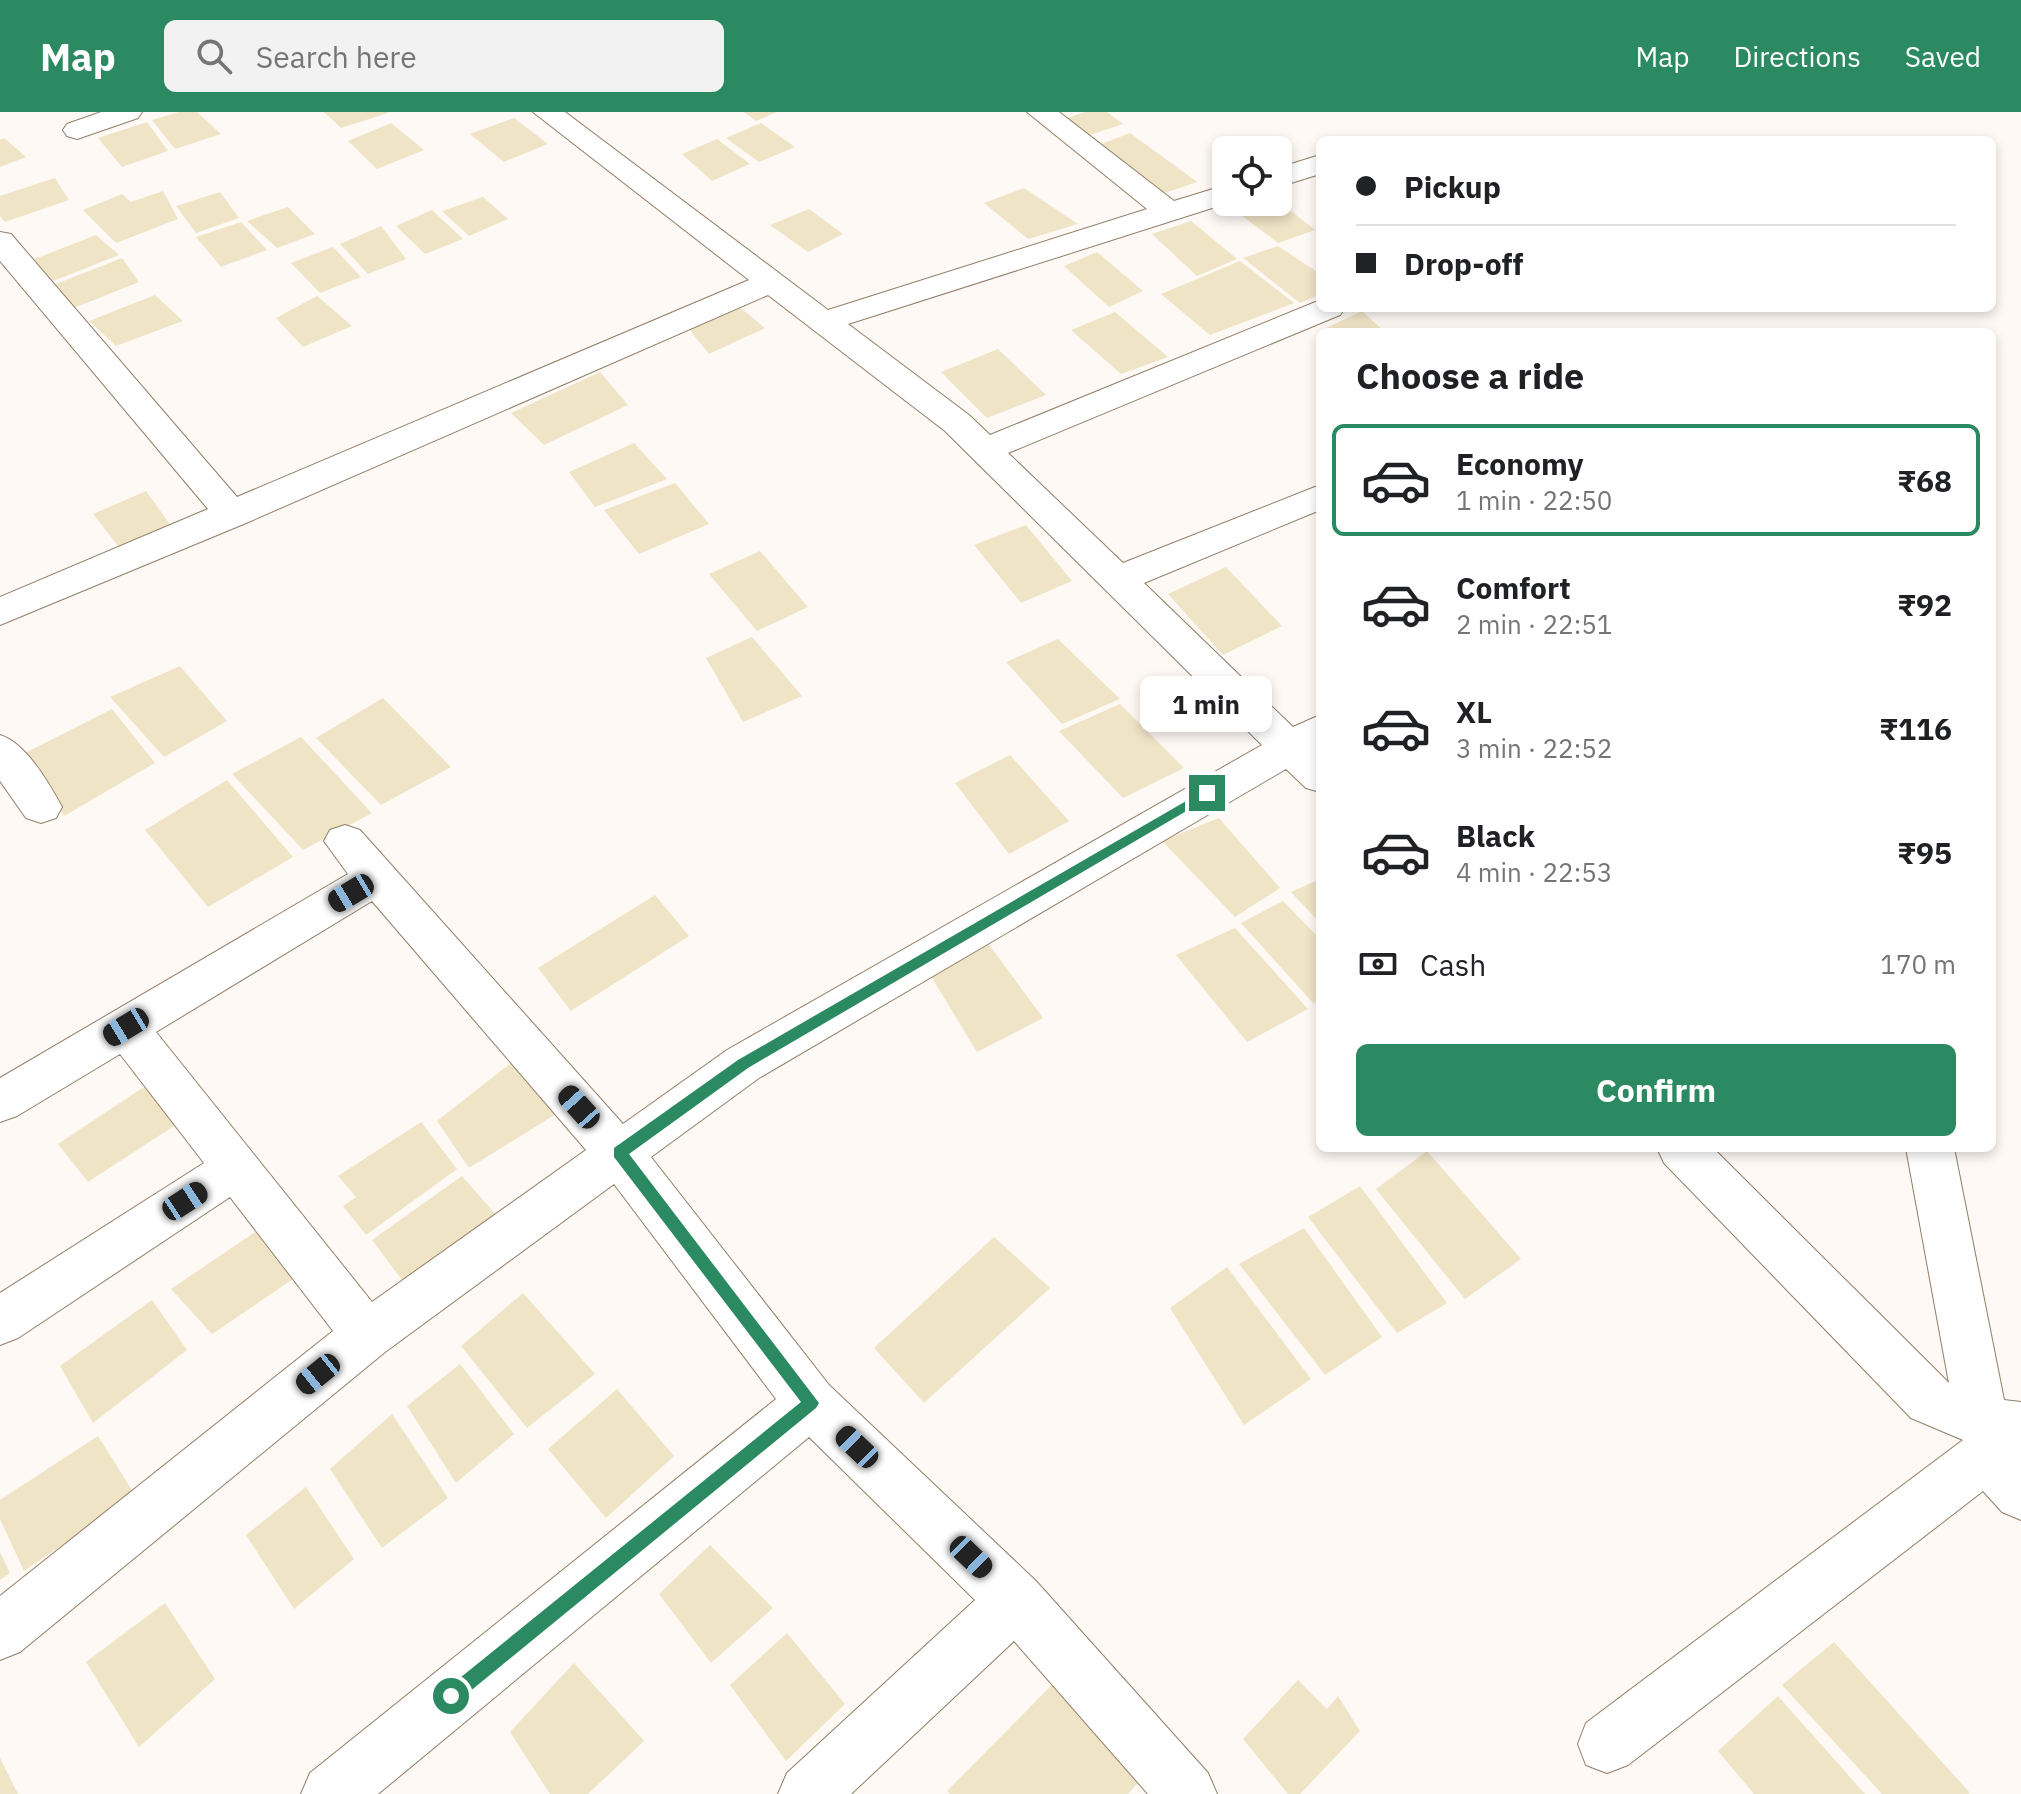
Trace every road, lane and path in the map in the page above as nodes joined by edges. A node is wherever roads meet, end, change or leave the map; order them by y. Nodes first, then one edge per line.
1 (128, 112) edge
2 (547, 112) edge
3 (1041, 112) edge
4 (77, 130) dead end
5 (1316, 165) edge
6 (1292, 173) edge
7 (1212, 198) edge
8 (1169, 212) junction
9 (0, 241) edge
10 (770, 283) junction
11 (1319, 312) edge
12 (822, 322) junction
13 (987, 449) junction
14 (1316, 499) edge
15 (233, 515) junction
16 (1120, 579) junction
17 (0, 612) edge
18 (0, 750) edge
19 (1310, 751) edge
20 (41, 807) dead end
21 (126, 1027) junction
22 (0, 1102) edge
23 (1685, 1152) edge
24 (1931, 1152) edge
25 (619, 1153) junction
26 (237, 1167) junction
27 (0, 1321) edge
28 (367, 1335) junction
29 (811, 1403) junction
30 (2006, 1446) edge
31 (1016, 1601) junction
32 (0, 1632) edge
33 (1607, 1744) dead end
34 (331, 1794) edge
35 (808, 1794) edge
36 (1187, 1794) edge

1 - 4 street
2 - 10 street
3 - 8 street
5 - 6 street
7 - 8 street
8 - 12 street
9 - 15 street
10 - 12 street
10 - 15 street
11 - 13 street
12 - 13 street
13 - 16 street
14 - 16 street
15 - 17 street
16 - 19 street
18 - 20 street
19 - 25 street
21 - 22 street
21 - 25 street
21 - 26 street
23 - 30 street
24 - 30 street
25 - 28 street
25 - 29 street
26 - 27 street
26 - 28 street
28 - 32 street
29 - 31 street
29 - 34 street
30 - 33 street
31 - 35 street
31 - 36 street

